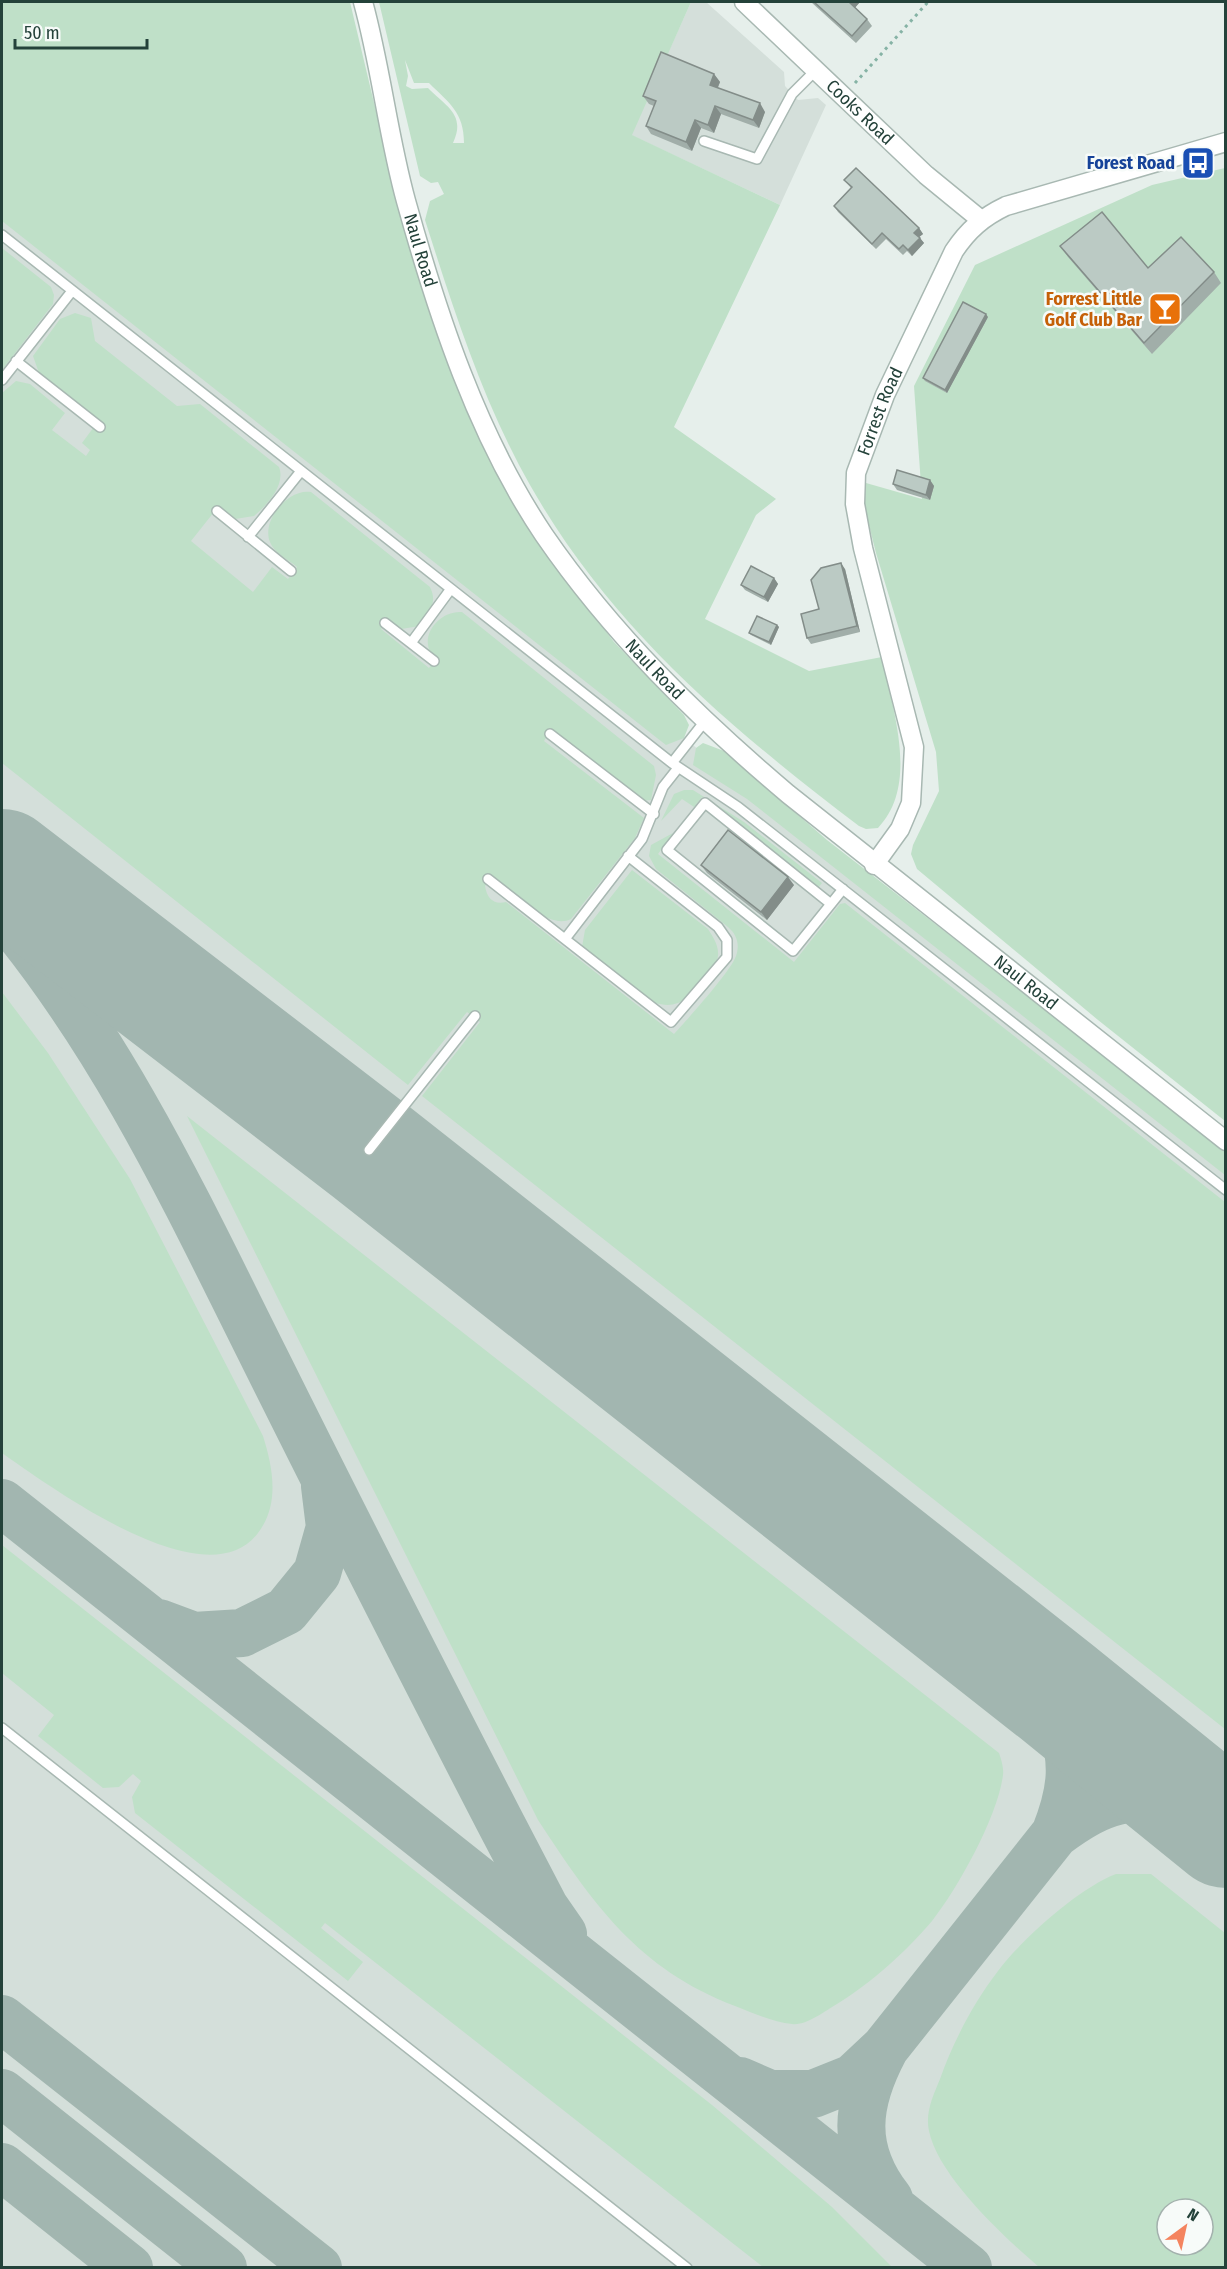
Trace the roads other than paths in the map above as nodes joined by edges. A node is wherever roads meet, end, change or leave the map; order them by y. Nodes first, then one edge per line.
1 (363, 2) edge
2 (744, 2) edge
3 (816, 70) junction
4 (704, 141) dead end
5 (1226, 142) edge
6 (981, 220) junction
7 (2, 236) edge
8 (72, 291) junction
9 (16, 361) junction
10 (2, 380) edge
11 (100, 427) dead end
12 (301, 471) junction
13 (217, 511) dead end
14 (248, 537) junction
15 (291, 571) dead end
16 (450, 590) junction
17 (385, 622) dead end
18 (411, 643) junction
19 (434, 661) dead end
20 (705, 722) junction
21 (550, 734) dead end
22 (675, 765) junction
23 (654, 814) junction
24 (628, 856) junction
25 (874, 865) junction
26 (488, 879) dead end
27 (843, 889) junction
28 (831, 904) junction
29 (564, 939) junction
30 (475, 1016) dead end
31 (1226, 1141) edge
32 (369, 1150) dead end
33 (1226, 1190) edge
34 (2, 1728) edge
35 (687, 2268) edge

1 - 20 street, Naul Road
2 - 3 street, Cooks Road
3 - 4 lane
3 - 6 street, Cooks Road
5 - 6 street, Forrest Road
6 - 25 street, Forrest Road
7 - 8 lane
8 - 9 lane
8 - 12 lane
9 - 10 lane
9 - 11 lane
12 - 14 lane
12 - 16 lane
13 - 14 lane
14 - 15 lane
16 - 18 lane
16 - 22 lane
17 - 18 lane
18 - 19 lane
20 - 22 lane
20 - 25 street, Naul Road
21 - 23 lane
22 - 23 lane
22 - 27 lane
23 - 24 lane
24 - 29 lane
24 - 29 lane
25 - 31 street, Naul Road
26 - 29 lane
27 - 28 lane
27 - 33 lane
28 - 28 lane
30 - 32 lane
34 - 35 lane

